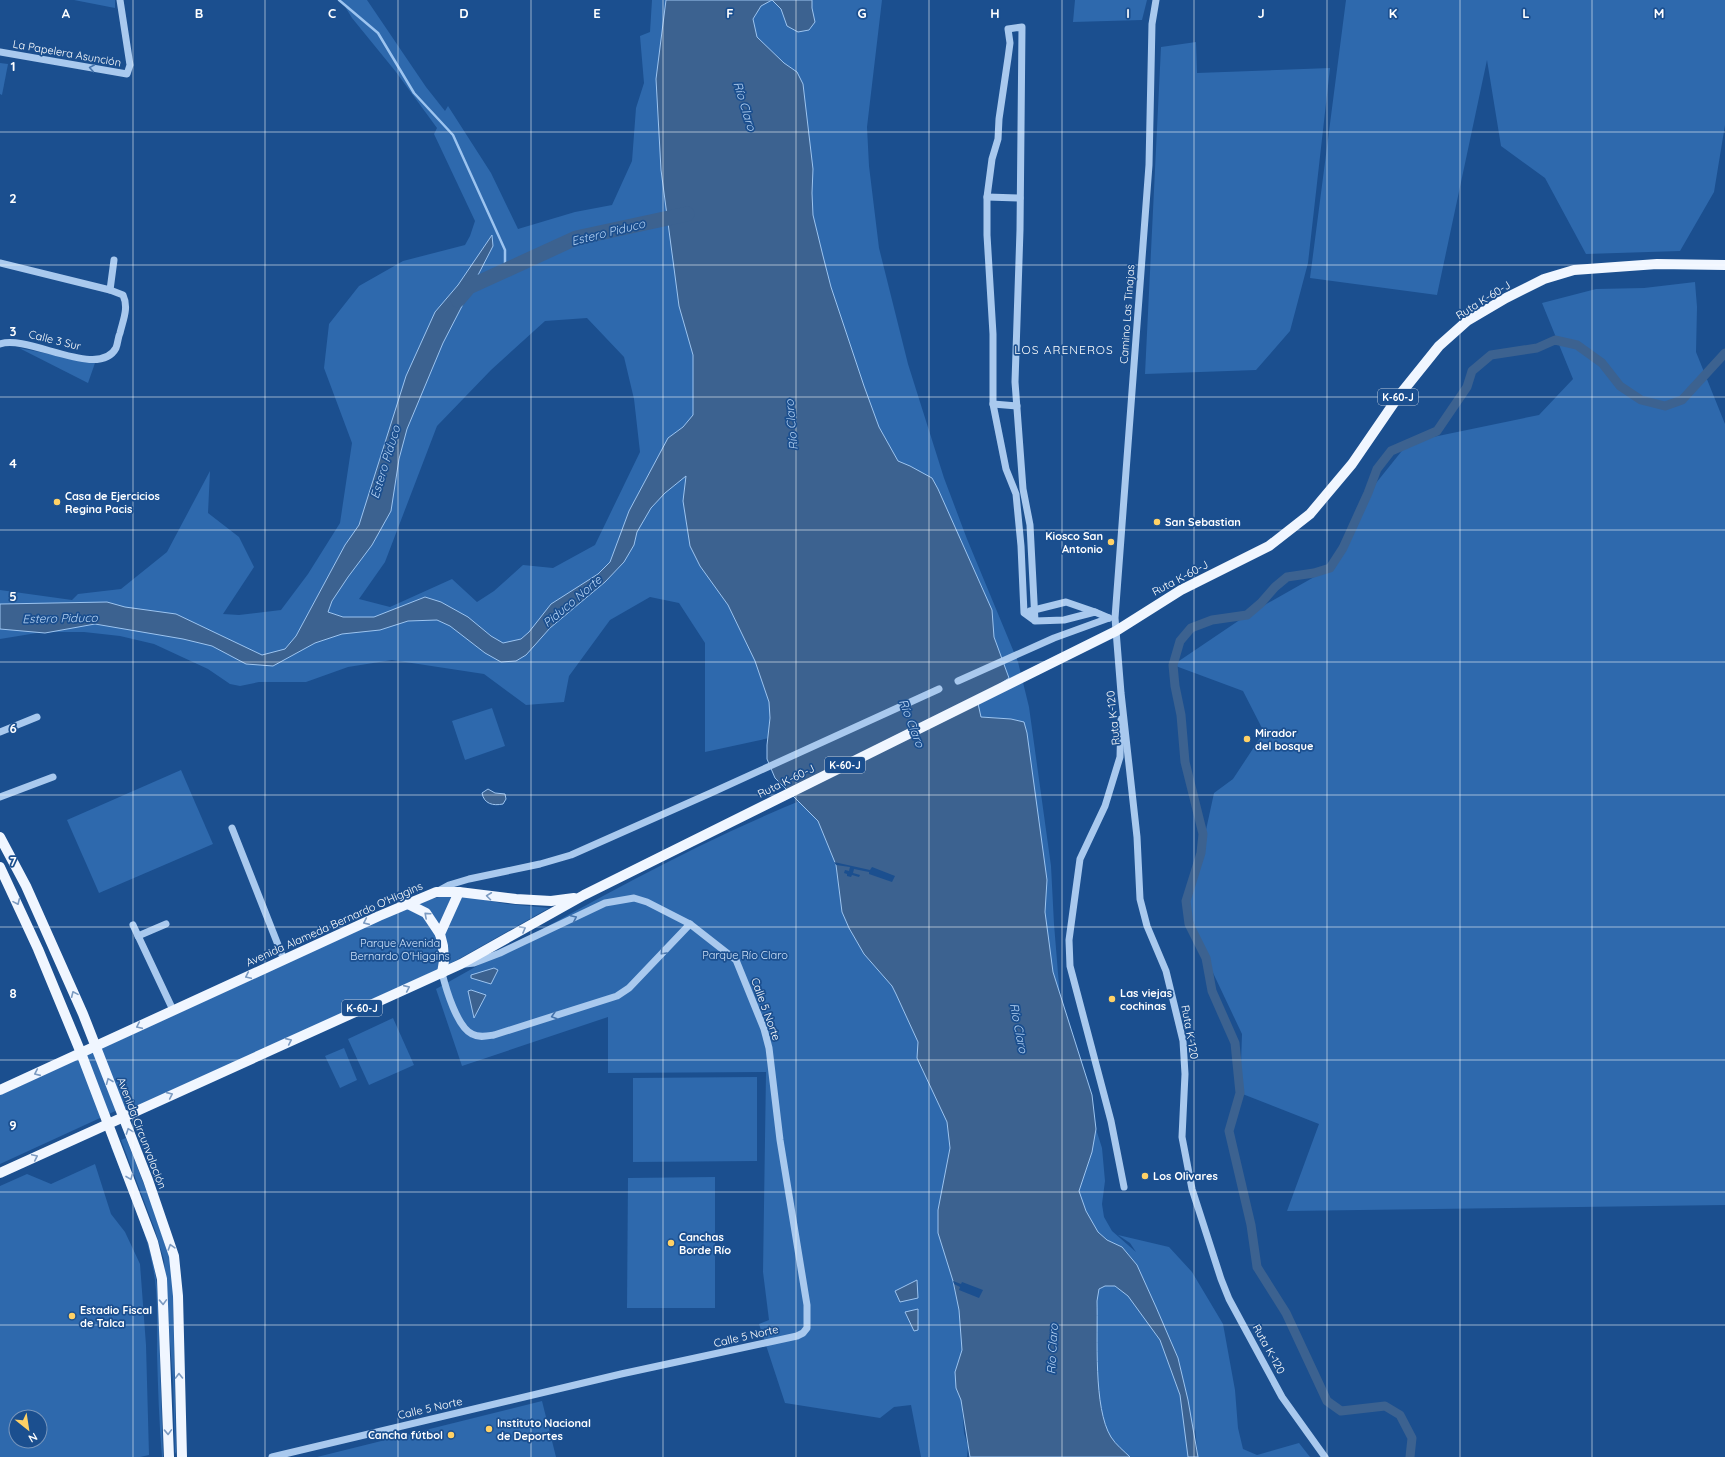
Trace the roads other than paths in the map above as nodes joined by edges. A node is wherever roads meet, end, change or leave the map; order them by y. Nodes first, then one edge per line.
1 (119, 0) edge
2 (1156, 0) edge
3 (0, 52) edge
4 (987, 197) junction
5 (1020, 198) junction
6 (114, 260) dead end
7 (0, 263) edge
8 (1725, 265) edge
9 (110, 290) junction
10 (0, 344) edge
11 (993, 404) junction
12 (1017, 406) junction
13 (1034, 611) junction
14 (1095, 612) junction
15 (1024, 613) junction
16 (1112, 618) junction
17 (1034, 621) junction
18 (1116, 631) junction
19 (958, 681) dead end
20 (938, 690) dead end
21 (1122, 693) junction
22 (38, 718) dead end
23 (0, 732) edge
24 (53, 777) dead end
25 (0, 797) edge
26 (232, 828) dead end
27 (0, 837) edge
28 (0, 867) edge
29 (469, 879) junction
30 (436, 892) junction
31 (459, 892) junction
32 (588, 893) junction
33 (408, 904) junction
34 (166, 924) dead end
35 (690, 924) junction
36 (133, 925) dead end
37 (440, 934) junction
38 (138, 936) junction
39 (284, 960) junction
40 (461, 964) junction
41 (442, 973) junction
42 (173, 1010) junction
43 (96, 1046) junction
44 (81, 1053) junction
45 (0, 1090) edge
46 (124, 1116) junction
47 (108, 1123) junction
48 (0, 1173) edge
49 (1124, 1187) dead end
50 (170, 1457) edge
51 (182, 1457) edge
52 (272, 1457) edge
53 (1324, 1457) edge

1 -> 3 street, La Papelera Asunción
2 - 16 street, Camino Las Tinajas
4 - 5 street
4 - 5 street
4 - 11 street
5 - 12 street
6 - 9 street
7 - 9 street
8 - 18 main road, Ruta K-60-J / K-60-J
9 - 10 street, Calle 3 Sur
11 - 12 street
11 - 15 street
12 - 13 street
13 - 14 street
13 - 15 street
13 - 17 street
14 - 16 street
14 - 17 street
15 - 17 street
16 - 18 street, Camino Las Tinajas
16 - 19 street
18 - 21 street, Ruta K-120
18 - 32 main road, Ruta K-60-J / K-60-J
20 - 29 street
21 - 49 street
21 - 53 street, Ruta K-120
22 - 23 street
24 - 25 street
26 - 39 street
43 -> 27 main road, Avenida Circunvalación
28 -> 44 main road
29 - 30 street
29 - 31 street
30 - 31 main road, Avenida Alameda Bernardo O'Higgins / K-60-J
30 - 33 main road, Avenida Alameda Bernardo O'Higgins / K-60-J
32 -> 31 main road, Avenida Alameda Bernardo O'Higgins / K-60-J
31 - 37 main road
40 -> 32 main road, K-60-J
37 -> 33 main road
33 -> 39 main road, Avenida Alameda Bernardo O'Higgins / K-60-J
34 - 38 street
40 -> 35 street, Calle 5 Norte
35 -> 41 street
35 - 52 street, Calle 5 Norte
36 - 38 street
37 - 41 main road
38 - 42 street
39 -> 42 main road, Avenida Alameda Bernardo O'Higgins / K-60-J
40 - 41 main road, K-60-J
46 -> 41 main road, K-60-J
42 -> 43 main road, Avenida Alameda Bernardo O'Higgins / K-60-J
43 - 44 main road, Avenida Alameda Bernardo O'Higgins
46 -> 43 main road, Avenida Circunvalación
44 -> 45 main road, Avenida Alameda Bernardo O'Higgins
44 - 47 main road
46 - 47 main road
51 -> 46 main road, Avenida Circunvalación
48 -> 47 main road
47 -> 50 main road

